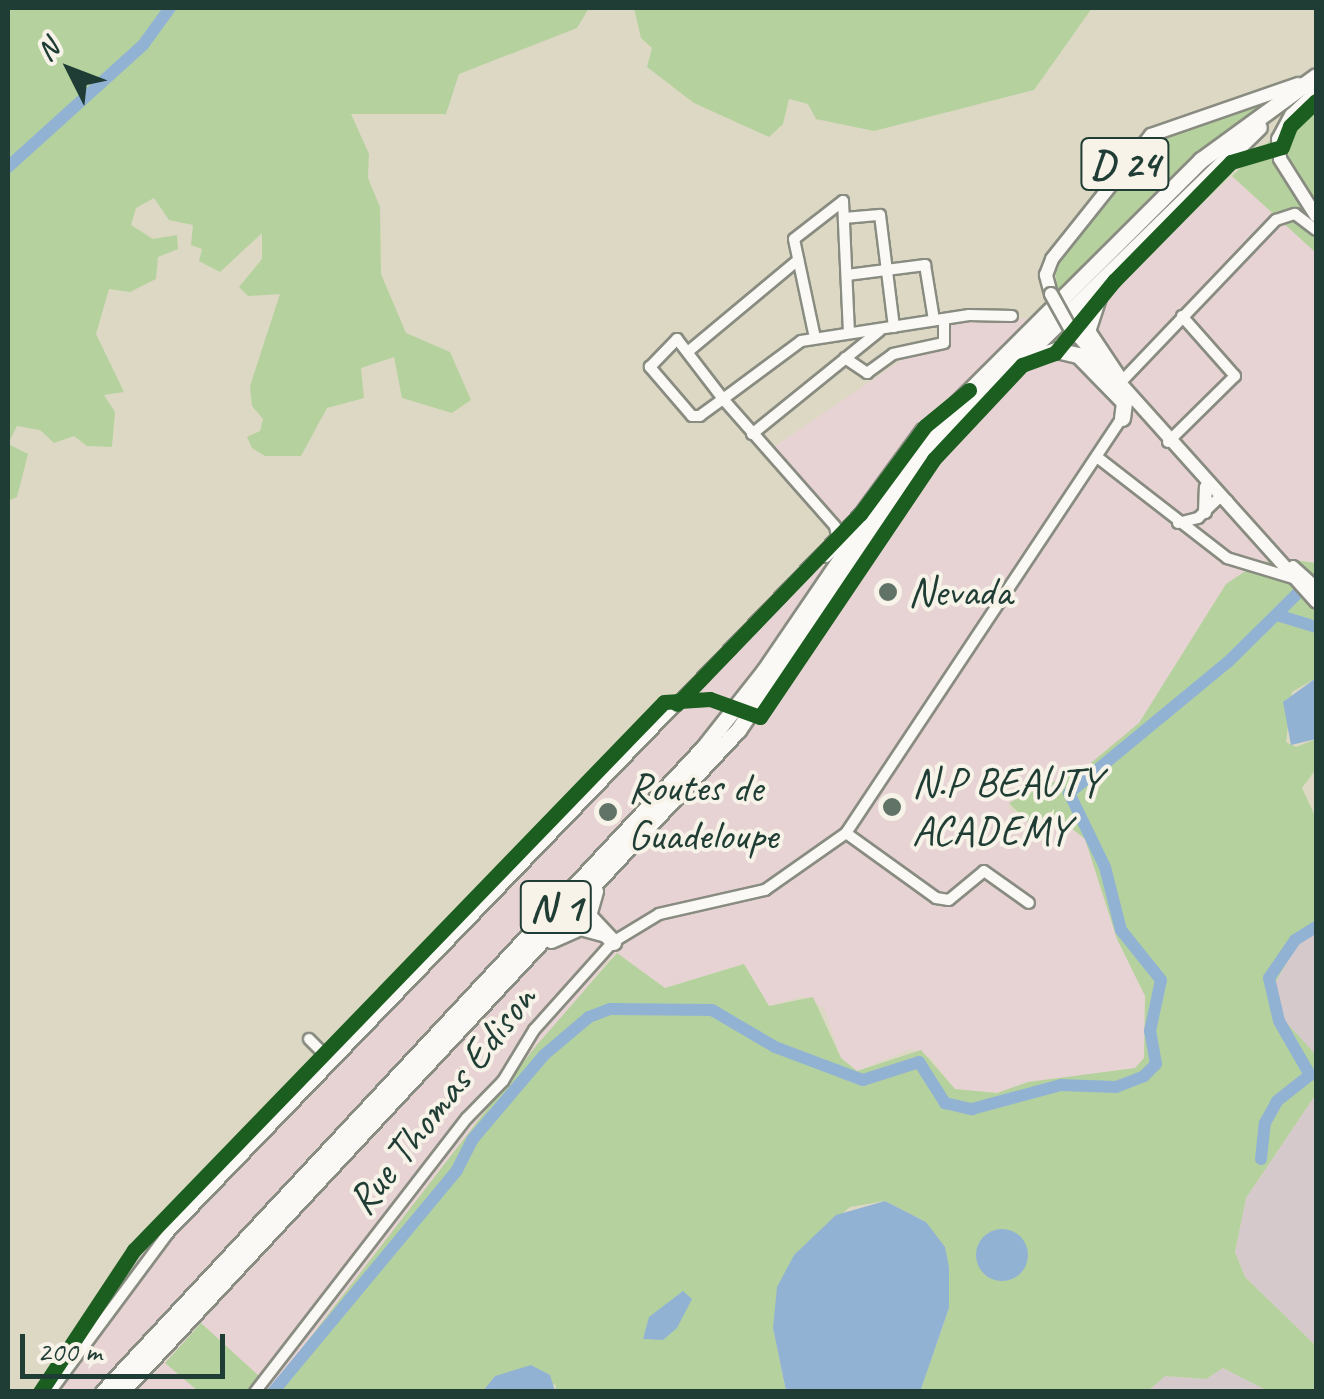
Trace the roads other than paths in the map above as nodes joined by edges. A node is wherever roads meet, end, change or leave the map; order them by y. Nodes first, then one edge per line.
1 (1316, 73) edge
2 (1316, 90) edge
3 (1262, 99) joint
4 (1166, 212) junction
5 (1316, 216) edge
6 (844, 218) junction
7 (1316, 230) edge
8 (798, 260) junction
9 (887, 269) junction
10 (846, 275) junction
11 (1012, 316) dead end
12 (1182, 316) junction
13 (939, 319) junction
14 (888, 328) junction
15 (850, 333) junction
16 (816, 338) junction
17 (690, 350) junction
18 (845, 358) junction
19 (1014, 364) junction
20 (1120, 379) junction
21 (969, 390) junction
22 (722, 398) junction
23 (1122, 418) joint
24 (752, 434) junction
25 (1171, 440) junction
26 (1097, 457) junction
27 (1205, 484) junction
28 (1219, 498) junction
29 (1236, 505) junction
30 (1205, 512) junction
31 (1178, 523) junction
32 (839, 534) junction
33 (1294, 573) junction
34 (1316, 587) edge
35 (1316, 602) edge
36 (663, 813) junction
37 (846, 833) junction
38 (1029, 902) dead end
39 (608, 938) junction
40 (497, 990) junction
41 (473, 1006) junction
42 (309, 1039) dead end
43 (331, 1061) junction
44 (395, 1066) dead end
45 (428, 1078) dead end
46 (364, 1098) dead end
47 (388, 1124) dead end
48 (331, 1148) junction
49 (308, 1191) junction
50 (50, 1392) edge
51 (103, 1392) edge
52 (121, 1392) edge
53 (255, 1392) edge

1 - 3 highway
1 - 21 highway, N 1
2 - 4 highway, N 1
2 - 5 main road
3 - 25 main road, D 24, bridge
4 - 19 highway, N 1
4 - 20 highway
6 - 8 street
6 - 9 street
6 - 10 street
7 - 12 street
8 - 16 street
8 - 17 street
9 - 10 street
9 - 13 street
9 - 14 street
10 - 15 street
11 - 13 street
12 - 20 street
12 - 25 street
13 - 14 street
13 - 18 street
14 - 15 street
14 - 18 street
15 - 16 street
16 - 22 street
17 - 22 street
17 - 22 street
18 - 24 street
19 - 23 highway
19 - 36 highway, N 1
20 - 25 street, D 24
21 - 32 street
21 - 41 highway, N 1
22 - 24 street
23 - 26 street, Rue Thomas Edison
24 - 32 street
25 - 27 main road, D 24
25 - 29 street, D 24
26 - 31 street
26 - 37 street, Rue Thomas Edison
27 - 28 main road, D 24
27 - 30 main road
28 - 29 street
28 - 30 street
28 - 33 main road, D 24
29 - 33 street, D 24
30 - 31 street
31 - 33 street
32 - 43 street
33 - 34 street, D 24
33 - 35 main road, D 24
36 - 39 highway
36 - 40 highway, N 1
37 - 38 street
37 - 39 street, Rue Thomas Edison
39 - 40 highway
39 - 53 street, Rue Thomas Edison
40 - 41 highway, N 1
41 - 44 highway
41 - 45 highway
41 - 48 highway, N 1
41 - 49 highway, N 1
42 - 43 street
43 - 50 street
46 - 48 highway
47 - 49 highway
48 - 51 highway, N 1
49 - 52 highway, N 1

